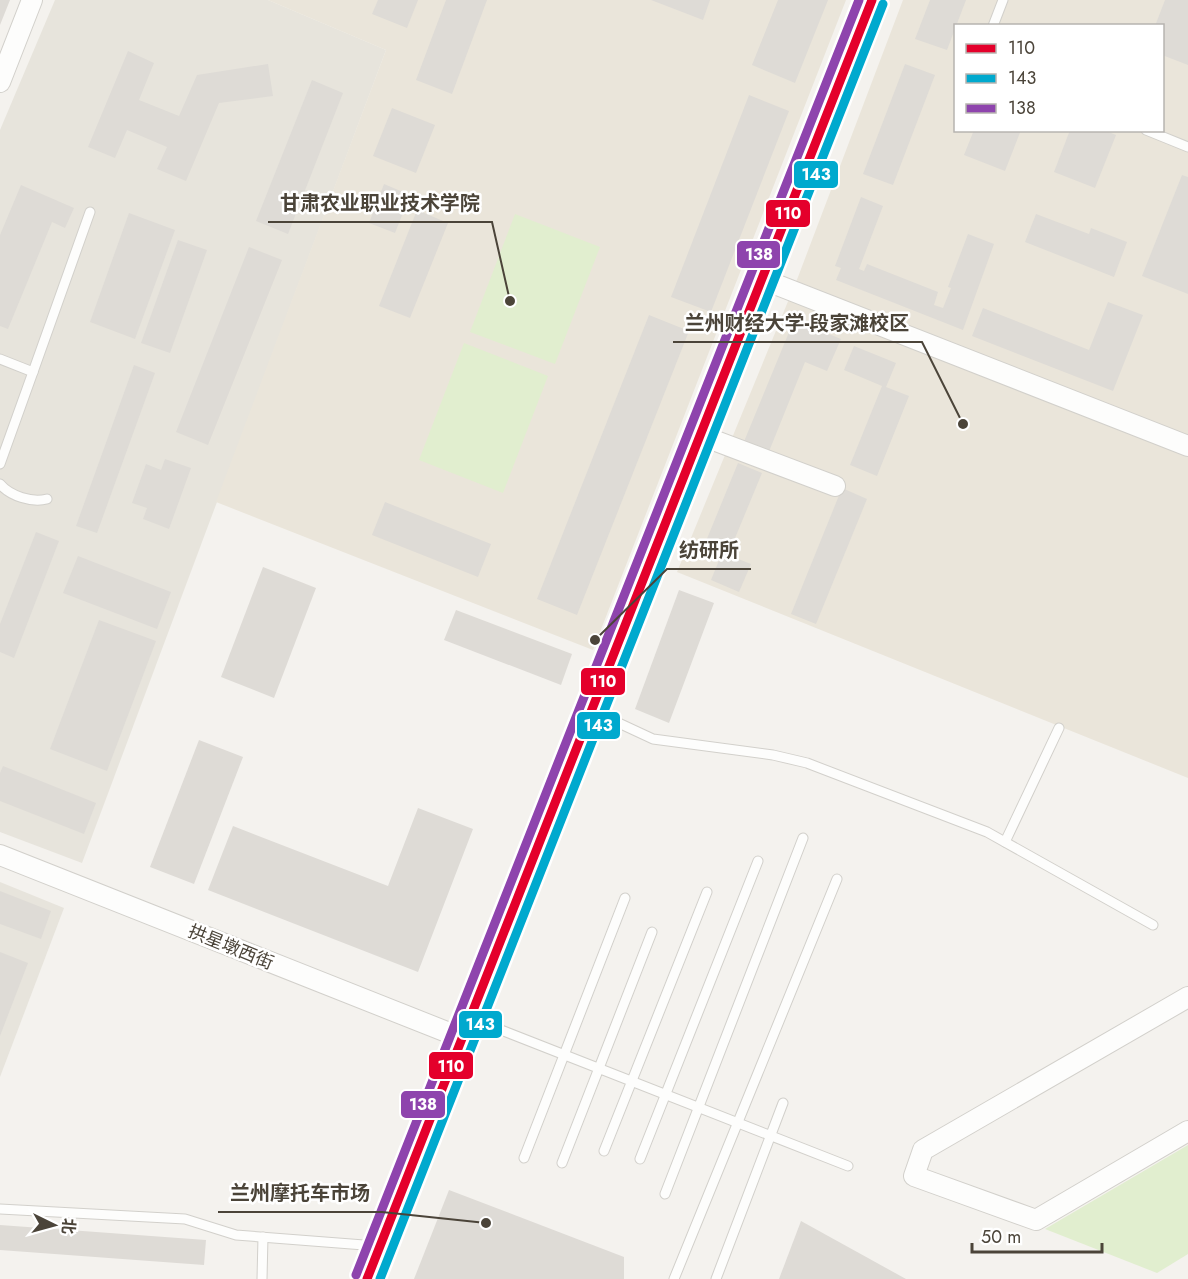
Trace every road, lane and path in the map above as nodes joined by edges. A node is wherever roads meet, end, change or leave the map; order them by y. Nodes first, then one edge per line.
1 (32, 0) edge
2 (872, 0) edge
3 (1003, 0) edge
4 (994, 24) edge
5 (0, 82) edge
6 (1151, 132) edge
7 (1188, 147) edge
8 (90, 212) dead end
9 (762, 279) junction
10 (0, 358) edge
11 (33, 372) junction
12 (700, 435) junction
13 (1188, 446) edge
14 (0, 464) edge
15 (0, 484) edge
16 (835, 486) dead end
17 (47, 500) dead end
18 (591, 710) junction
19 (1059, 728) dead end
20 (803, 838) dead end
21 (1005, 842) junction
22 (0, 855) edge
23 (758, 861) dead end
24 (837, 879) dead end
25 (707, 892) dead end
26 (625, 898) dead end
27 (1153, 925) dead end
28 (652, 932) dead end
29 (1188, 997) edge
30 (466, 1028) junction
31 (564, 1055) junction
32 (599, 1068) junction
33 (632, 1082) junction
34 (665, 1095) junction
35 (783, 1103) dead end
36 (699, 1108) junction
37 (738, 1123) junction
38 (1188, 1131) edge
39 (771, 1136) junction
40 (604, 1151) dead end
41 (524, 1158) dead end
42 (640, 1159) dead end
43 (562, 1164) dead end
44 (848, 1166) dead end
45 (665, 1194) dead end
46 (0, 1209) edge
47 (263, 1237) junction
48 (380, 1247) junction
49 (262, 1279) edge
50 (367, 1279) edge
51 (674, 1279) edge
52 (716, 1279) edge

1 - 5 street
2 - 9 main road
3 - 4 lane
6 - 7 lane
8 - 11 lane
9 - 12 main road
9 - 13 street
10 - 11 lane
11 - 14 lane
12 - 16 street
12 - 18 main road
15 - 17 lane
18 - 21 lane
18 - 30 main road
19 - 21 lane
20 - 36 lane
21 - 27 lane
22 - 30 street, 拱星墩西街
23 - 34 lane
24 - 37 lane
25 - 33 lane
26 - 31 lane
28 - 32 lane
29 - 38 street
30 - 31 lane
30 - 48 main road
31 - 32 lane
31 - 41 lane
32 - 33 lane
32 - 43 lane
33 - 34 lane
33 - 40 lane
34 - 36 lane
34 - 42 lane
35 - 39 lane
36 - 37 lane
36 - 45 lane
37 - 39 lane
37 - 51 lane
39 - 44 lane
39 - 52 lane
46 - 47 lane
47 - 48 lane
47 - 49 lane
48 - 50 main road

